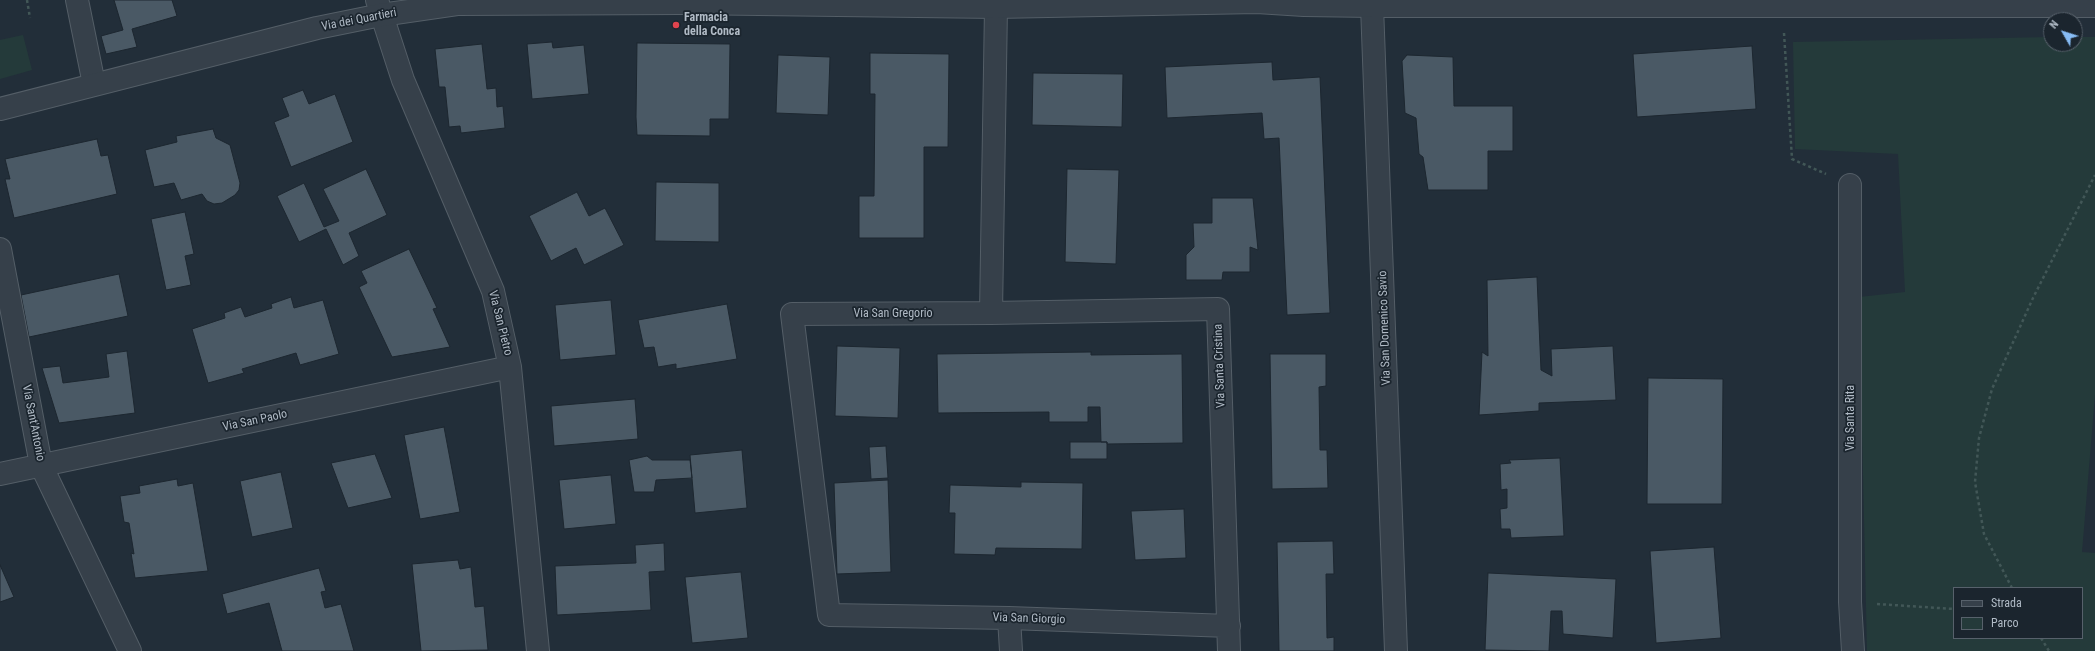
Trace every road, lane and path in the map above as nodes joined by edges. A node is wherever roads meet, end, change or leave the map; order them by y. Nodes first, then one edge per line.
1 (27, 0) edge
2 (76, 0) edge
3 (680, 1) edge
4 (1257, 1) edge
5 (1092, 3) edge
6 (1470, 3) edge
7 (1372, 6) junction
8 (2095, 6) edge
9 (379, 7) edge
10 (996, 7) junction
11 (1776, 7) junction
12 (30, 18) dead end
13 (94, 84) junction
14 (0, 108) edge
15 (2095, 175) edge
16 (1850, 185) joint
17 (0, 249) edge
18 (991, 313) junction
19 (510, 368) junction
20 (41, 465) junction
21 (0, 474) edge
22 (2011, 587) edge
23 (1850, 602) junction
24 (1953, 609) edge
25 (829, 615) joint
26 (1010, 618) junction
27 (1229, 626) junction
28 (2042, 639) edge
29 (130, 651) edge
30 (538, 651) edge
31 (1011, 651) edge
32 (1230, 651) edge
33 (1396, 651) edge
34 (1853, 651) edge
35 (2049, 651) edge

1 - 12 path
2 - 13 street
3 - 9 street, Via dei Quartieri
3 - 10 street, Via dei Quartieri
4 - 5 street, Via dei Quartieri
4 - 7 street, Via dei Quartieri
5 - 10 street, Via dei Quartieri
6 - 7 street, Via dei Quartieri
6 - 11 street, Via dei Quartieri
7 - 33 street, Via San Domenico Savio
8 - 11 street, Via dei Quartieri
9 - 13 street, Via dei Quartieri
9 - 19 street, Via San Pietro
10 - 18 street
11 - 16 path
13 - 14 street, Via dei Quartieri
15 - 22 path
16 - 23 street, Via Santa Rita
17 - 20 street, Via Sant'Antonio
18 - 25 street, Via San Gregorio
18 - 27 street, Via Santa Cristina
19 - 20 street, Via San Paolo
19 - 30 street, Via San Pietro
20 - 21 street, Via San Paolo
20 - 29 street, Via Sant'Antonio
23 - 24 path
23 - 34 street, Via Santa Rita
25 - 26 street, Via San Giorgio
26 - 27 street, Via San Giorgio
26 - 31 street
27 - 32 street
28 - 35 path

